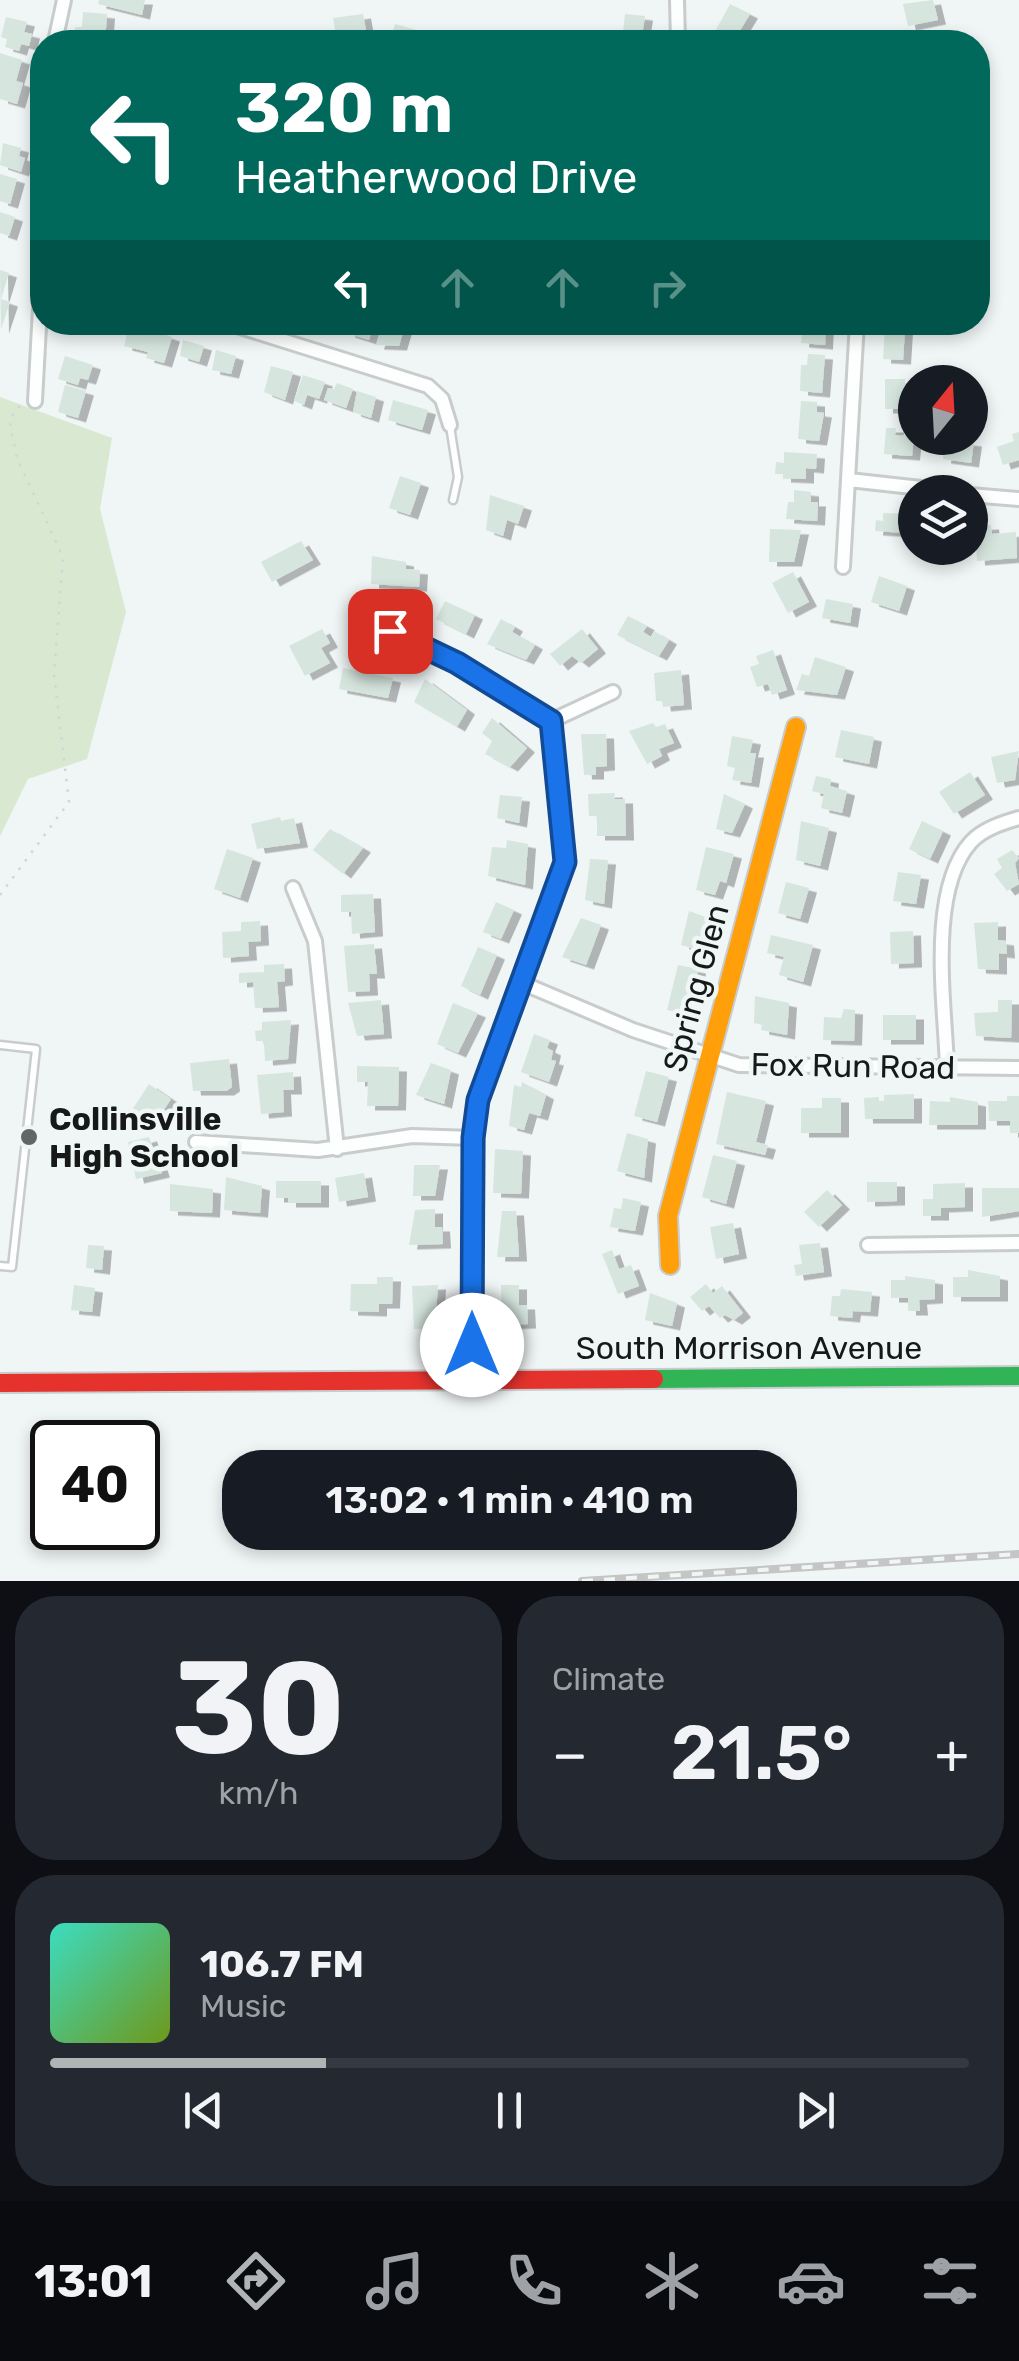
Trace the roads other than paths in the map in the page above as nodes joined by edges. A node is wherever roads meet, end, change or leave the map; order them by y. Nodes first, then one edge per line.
1 (64, 0) edge
2 (677, 0) edge
3 (58, 30) edge
4 (678, 30) edge
5 (39, 335) edge
6 (265, 335) edge
7 (856, 335) edge
8 (36, 401) road end
9 (450, 425) joint
10 (849, 480) junction
11 (898, 485) edge
12 (988, 497) edge
13 (453, 500) dead end
14 (1019, 500) edge
15 (843, 567) dead end
16 (367, 634) dead end
17 (614, 692) dead end
18 (551, 721) junction
19 (796, 727) dead end
20 (1019, 818) edge
21 (293, 888) dead end
22 (522, 984) junction
23 (0, 1045) edge
24 (709, 1058) junction
25 (947, 1067) junction
26 (1019, 1068) edge
27 (473, 1138) junction
28 (196, 1142) dead end
29 (337, 1149) junction
30 (1019, 1243) edge
31 (868, 1245) dead end
32 (670, 1265) dead end
33 (0, 1266) edge
34 (1019, 1376) edge
35 (472, 1380) junction
36 (0, 1383) edge

1 - 3 street
2 - 4 street
5 - 8 street
6 - 9 street
7 - 10 street
9 - 13 lane
10 - 11 street
10 - 15 street
12 - 14 street
16 - 18 street
17 - 18 street
18 - 22 street
19 - 24 street, Spring Glen
20 - 25 street
21 - 29 street
22 - 24 street, Fox Run Road
22 - 27 street
23 - 33 lane
24 - 25 street, Fox Run Road
24 - 32 street, Spring Glen
25 - 26 street, Fox Run Road
27 - 29 street
27 - 35 street
28 - 29 street
30 - 31 street
34 - 35 street, South Morrison Avenue
35 - 36 street, South Morrison Avenue

